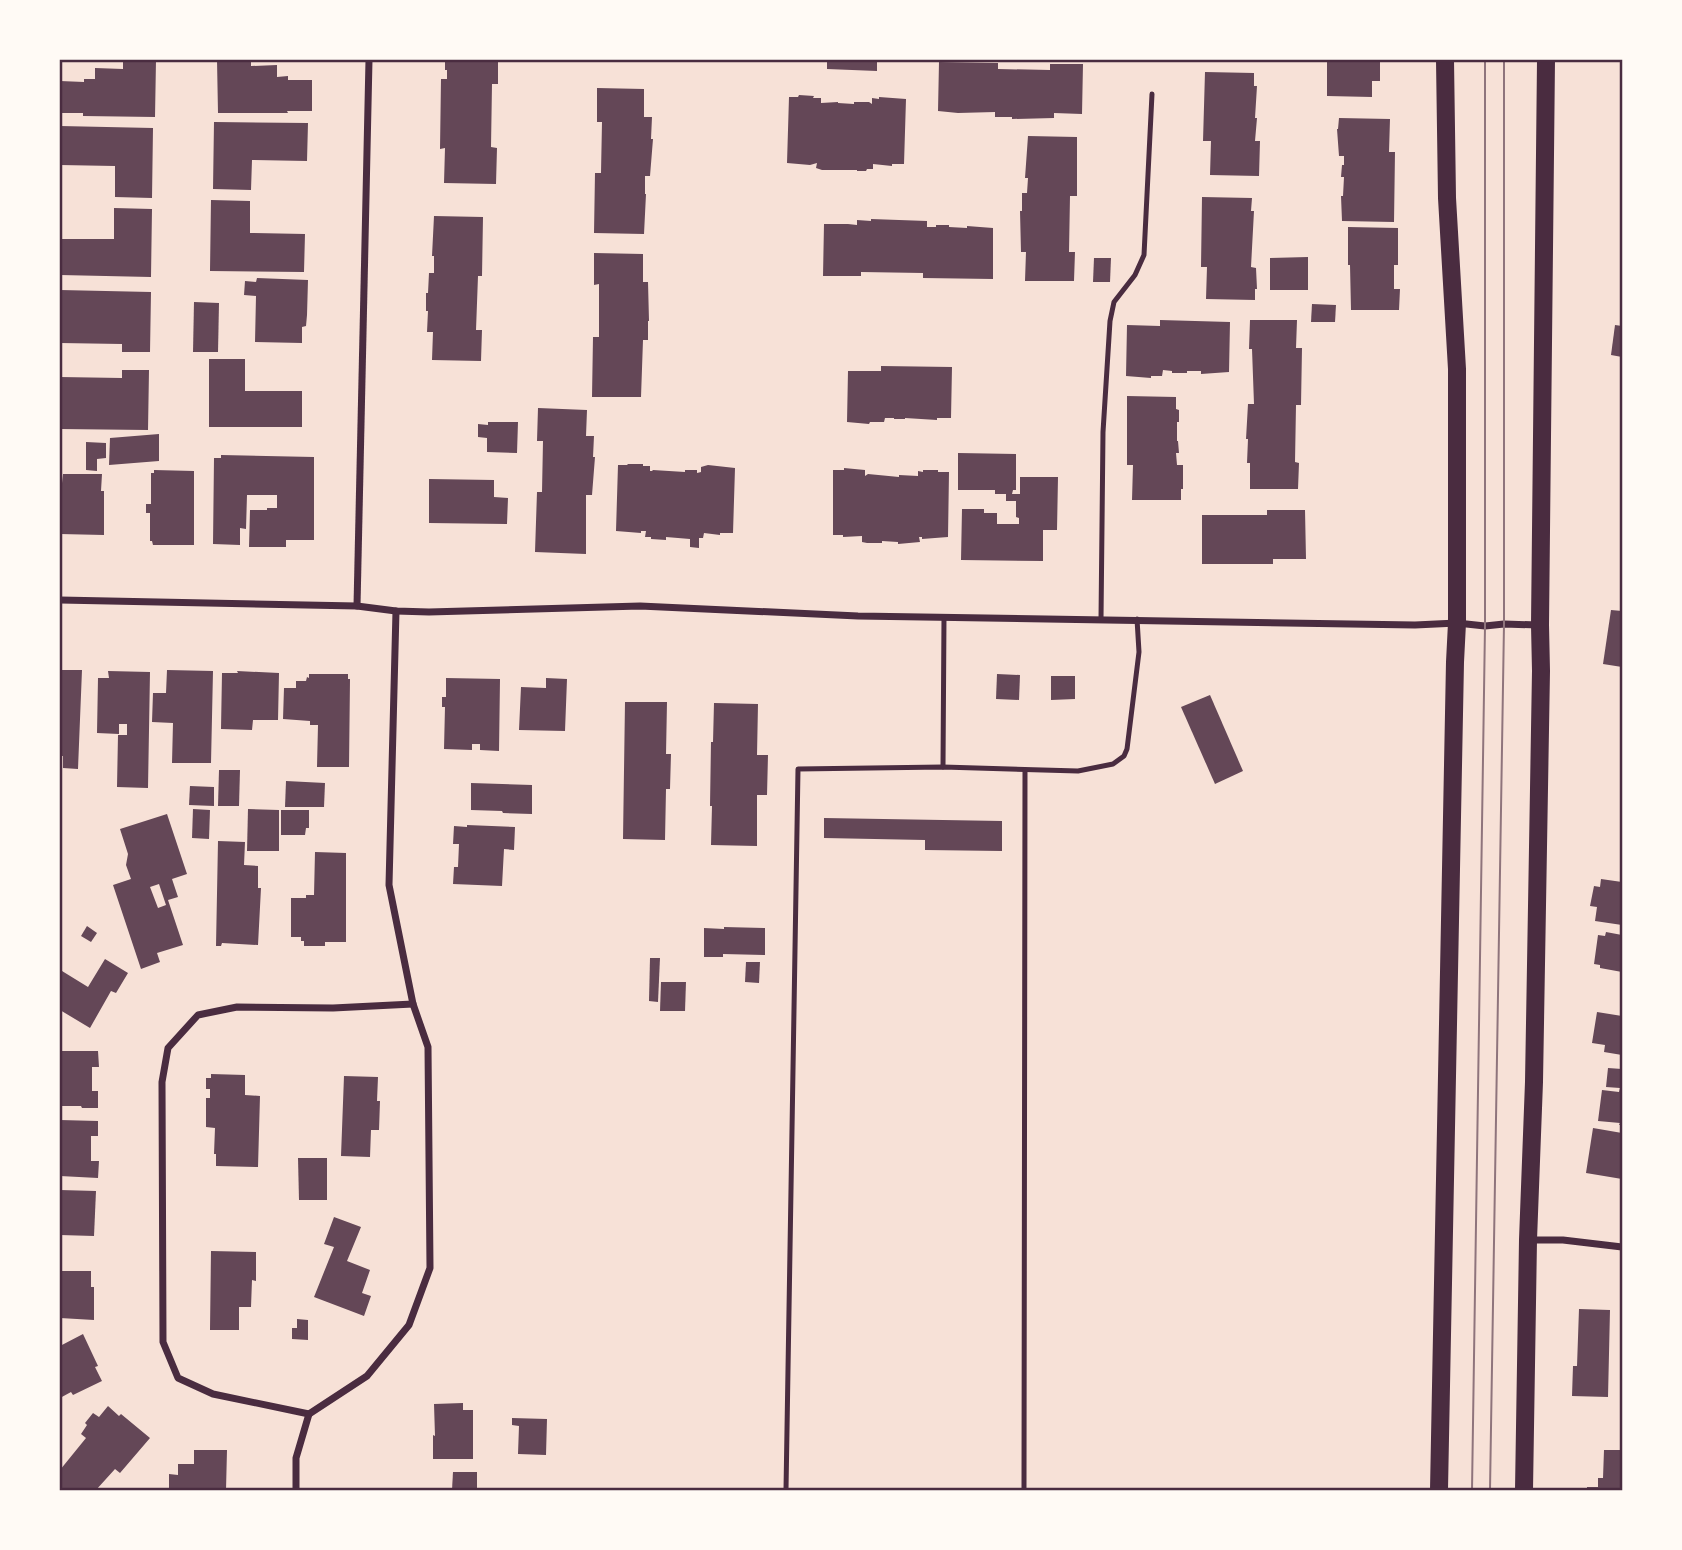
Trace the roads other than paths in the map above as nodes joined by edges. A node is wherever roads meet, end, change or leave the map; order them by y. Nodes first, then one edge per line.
1 (369, 60) edge
2 (1446, 60) edge
3 (1546, 60) edge
4 (1153, 94) dead end
5 (60, 600) edge
6 (356, 606) junction
7 (396, 611) junction
8 (944, 617) junction
9 (1101, 619) junction
10 (1138, 619) junction
11 (1457, 623) junction
12 (1540, 625) junction
13 (943, 767) junction
14 (1026, 770) junction
15 (413, 1004) junction
16 (1528, 1240) junction
17 (1622, 1247) edge
18 (309, 1414) junction
19 (296, 1490) edge
20 (786, 1490) edge
21 (1024, 1490) edge
22 (1439, 1490) edge
23 (1524, 1490) edge

1 - 6 street
2 - 11 main road
3 - 12 main road
4 - 9 lane
5 - 6 street
6 - 7 street
7 - 8 street
7 - 15 street
8 - 9 street
8 - 13 lane
9 - 10 street
10 - 11 street
10 - 14 lane
11 - 12 street
11 - 22 main road
12 - 16 main road
13 - 14 lane
13 - 20 lane
14 - 21 lane
15 - 18 street
15 - 18 street
16 - 17 street
16 - 23 main road
18 - 19 street

